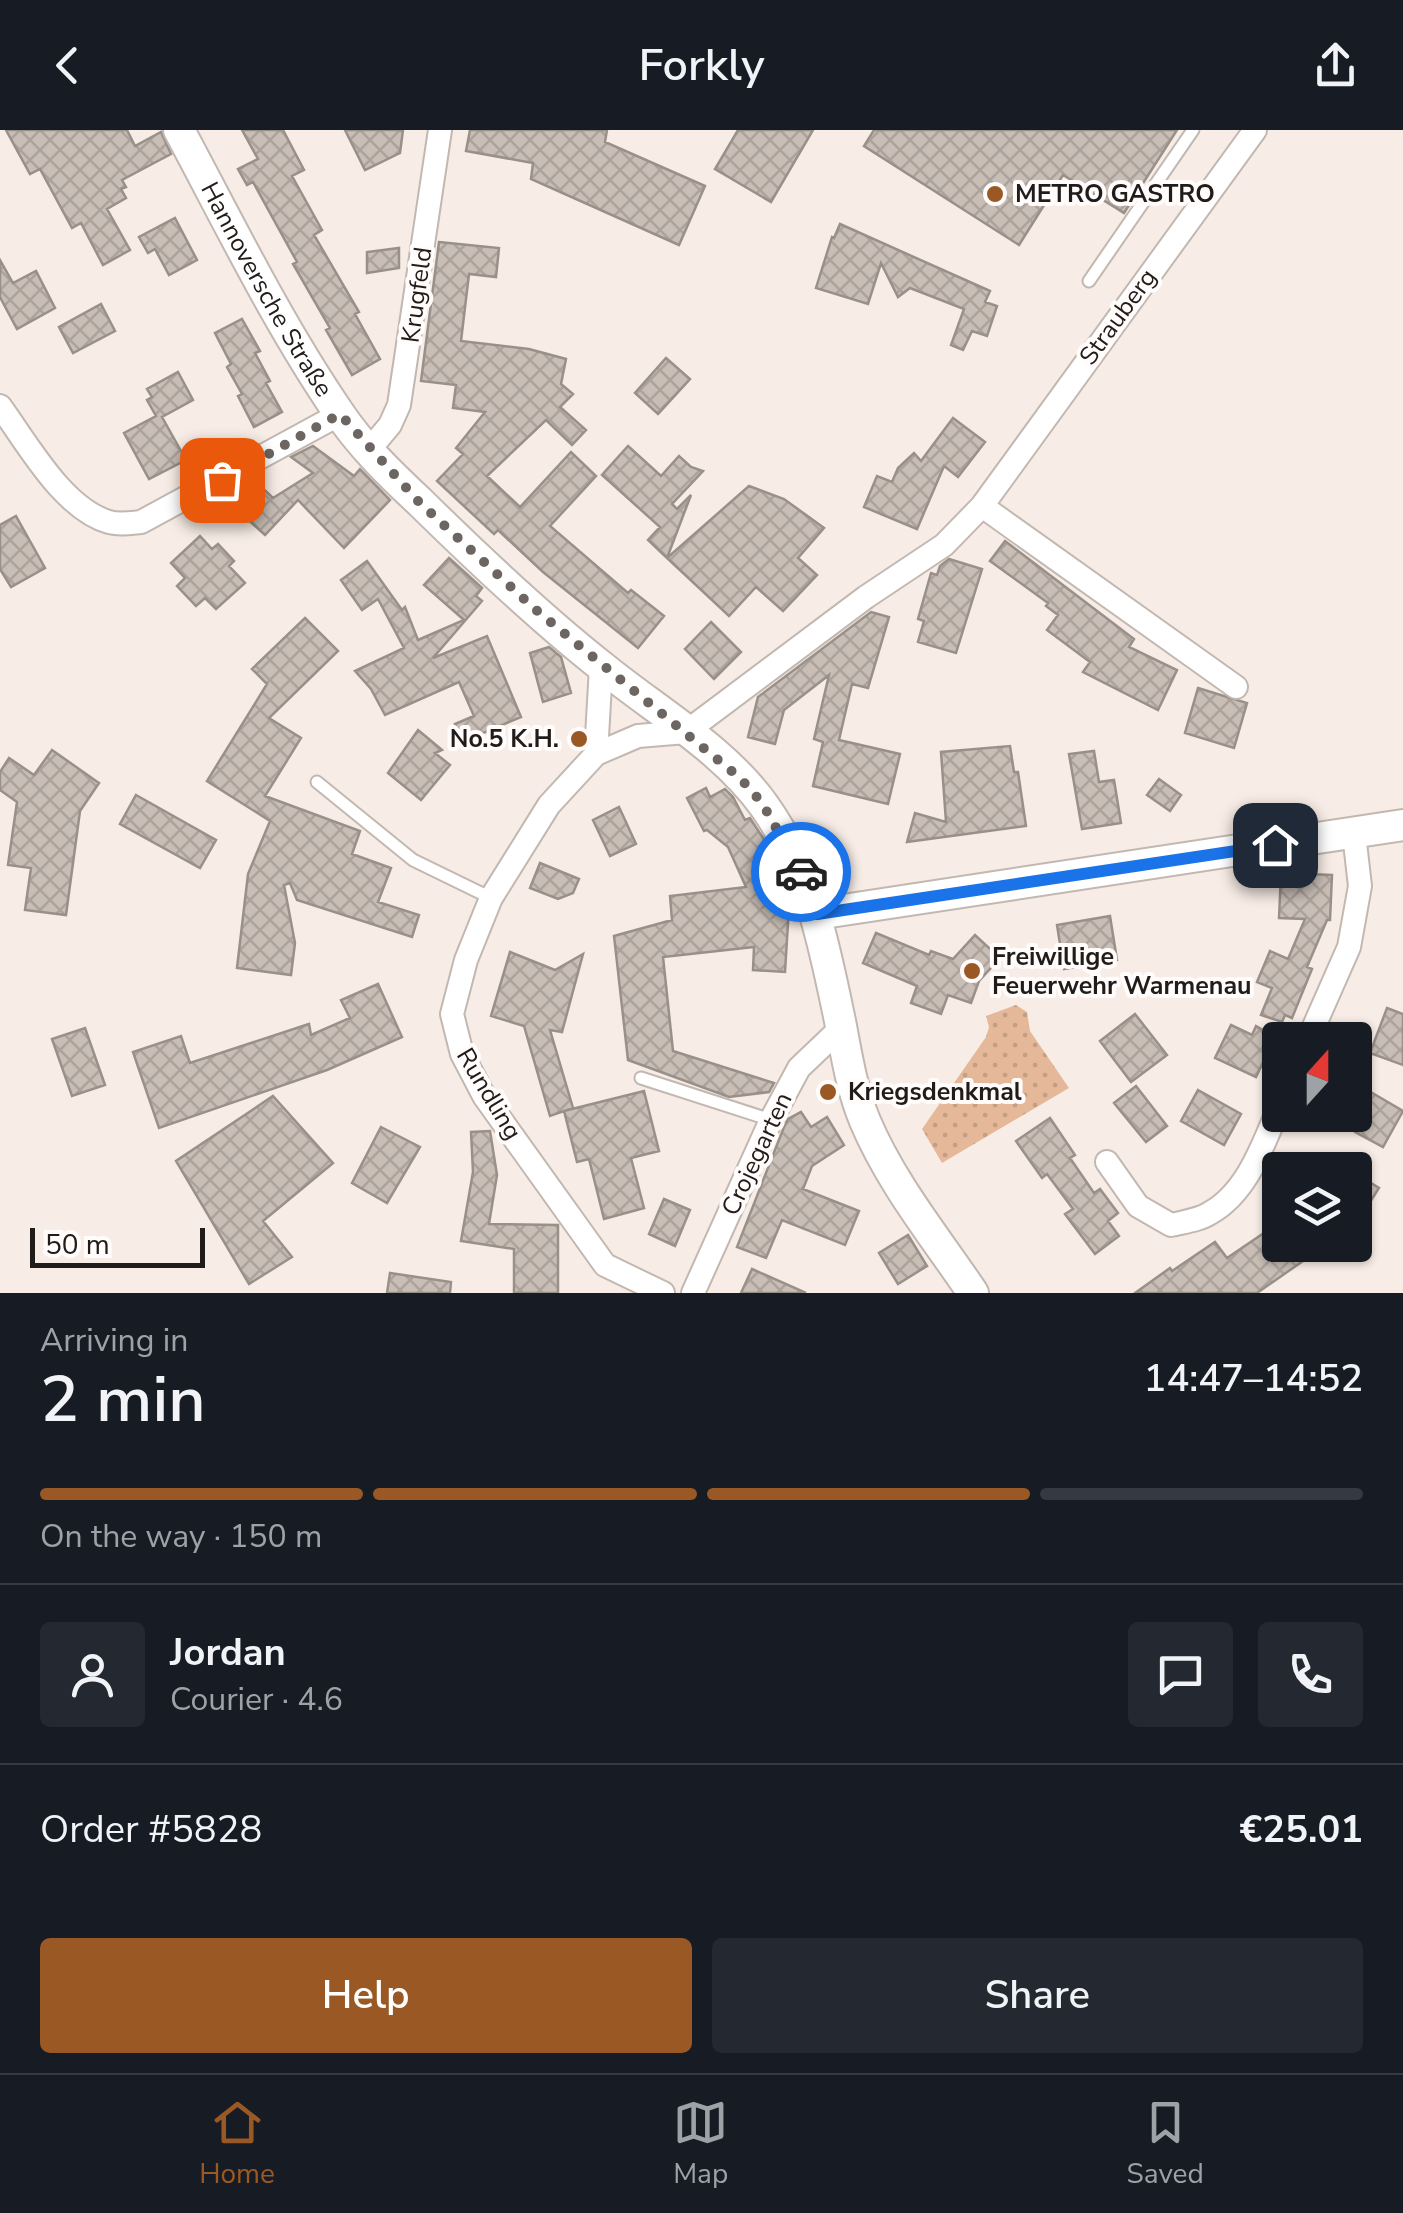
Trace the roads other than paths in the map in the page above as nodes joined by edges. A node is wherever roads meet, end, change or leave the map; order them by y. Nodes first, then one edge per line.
1 (179, 130) edge
2 (440, 130) edge
3 (1193, 130) edge
4 (1255, 130) edge
5 (1089, 281) dead end
6 (0, 406) edge
7 (340, 414) junction
8 (369, 450) junction
9 (982, 506) junction
10 (601, 667) junction
11 (1236, 686) dead end
12 (686, 732) junction
13 (596, 754) junction
14 (318, 782) dead end
15 (1403, 825) edge
16 (1354, 834) junction
17 (491, 898) junction
18 (817, 914) junction
19 (1316, 1022) edge
20 (841, 1028) junction
21 (641, 1078) dead end
22 (771, 1120) junction
23 (1268, 1132) edge
24 (1106, 1162) dead end
25 (663, 1293) edge
26 (693, 1293) edge
27 (974, 1293) edge

1 - 7 street, Hannoversche Straße
2 - 8 street, Krugfeld
3 - 5 lane
4 - 9 street, Strauberg
6 - 7 street
7 - 8 street, Hannoversche Straße
8 - 10 street, Hannoversche Straße
9 - 11 street
9 - 12 street, Strauberg
10 - 12 street, Hannoversche Straße
10 - 13 street
12 - 13 street, Rundling
12 - 18 street, Hannoversche Straße
13 - 17 street, Rundling
14 - 17 lane
15 - 16 street
16 - 18 street
16 - 19 street
17 - 25 street, Rundling
18 - 20 street, Hannoversche Straße
20 - 22 street, Crojegarten
20 - 27 street, Hannoversche Straße
21 - 22 lane
22 - 26 street, Crojegarten
23 - 24 street

